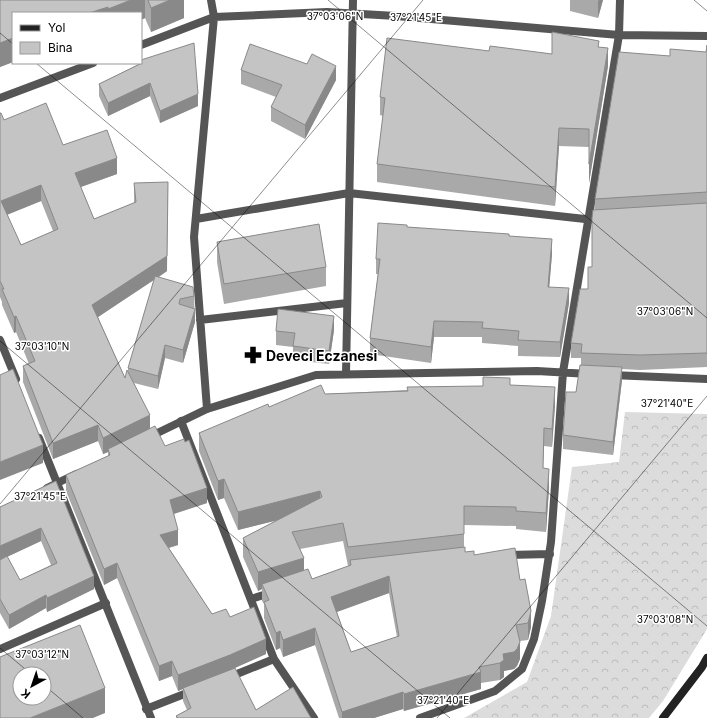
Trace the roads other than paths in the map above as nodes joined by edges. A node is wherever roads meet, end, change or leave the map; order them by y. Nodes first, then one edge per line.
1 (211, 0) edge
2 (353, 0) edge
3 (620, 0) edge
4 (352, 14) junction
5 (214, 17) junction
6 (619, 35) junction
7 (707, 36) edge
8 (142, 45) edge
9 (90, 64) edge
10 (0, 98) edge
11 (349, 193) junction
12 (196, 219) junction
13 (604, 219) edge
14 (588, 220) junction
15 (347, 303) junction
16 (200, 320) junction
17 (0, 340) edge
18 (563, 372) junction
19 (346, 374) junction
20 (707, 379) edge
21 (20, 390) edge
22 (207, 409) junction
23 (181, 421) junction
24 (38, 433) edge
25 (140, 442) edge
26 (85, 469) edge
27 (58, 483) junction
28 (36, 492) edge
29 (550, 554) junction
30 (495, 555) edge
31 (281, 589) edge
32 (251, 600) junction
33 (106, 602) junction
34 (0, 649) edge
35 (707, 658) edge
36 (274, 660) junction
37 (218, 681) edge
38 (203, 687) edge
39 (146, 709) junction
40 (151, 718) edge
41 (314, 718) edge
42 (420, 718) edge
43 (663, 718) edge

1 - 5 street
2 - 4 street
3 - 6 street
4 - 5 street
4 - 6 street
4 - 11 street
5 - 8 street
5 - 12 street
6 - 7 street
6 - 14 street
9 - 10 street
11 - 12 street
11 - 14 street
11 - 15 street
12 - 16 street
13 - 14 street
14 - 18 street
15 - 16 street
15 - 19 street
16 - 22 street
17 - 21 street
18 - 19 street
18 - 20 street
18 - 29 street
19 - 22 street
22 - 23 street
23 - 25 street
23 - 32 street
24 - 27 street
26 - 27 street
27 - 28 street
27 - 33 street
29 - 30 street
29 - 42 street
31 - 32 street
32 - 36 street
33 - 34 street
33 - 39 street
35 - 43 street
36 - 37 street
36 - 41 street
38 - 39 street
39 - 40 street

